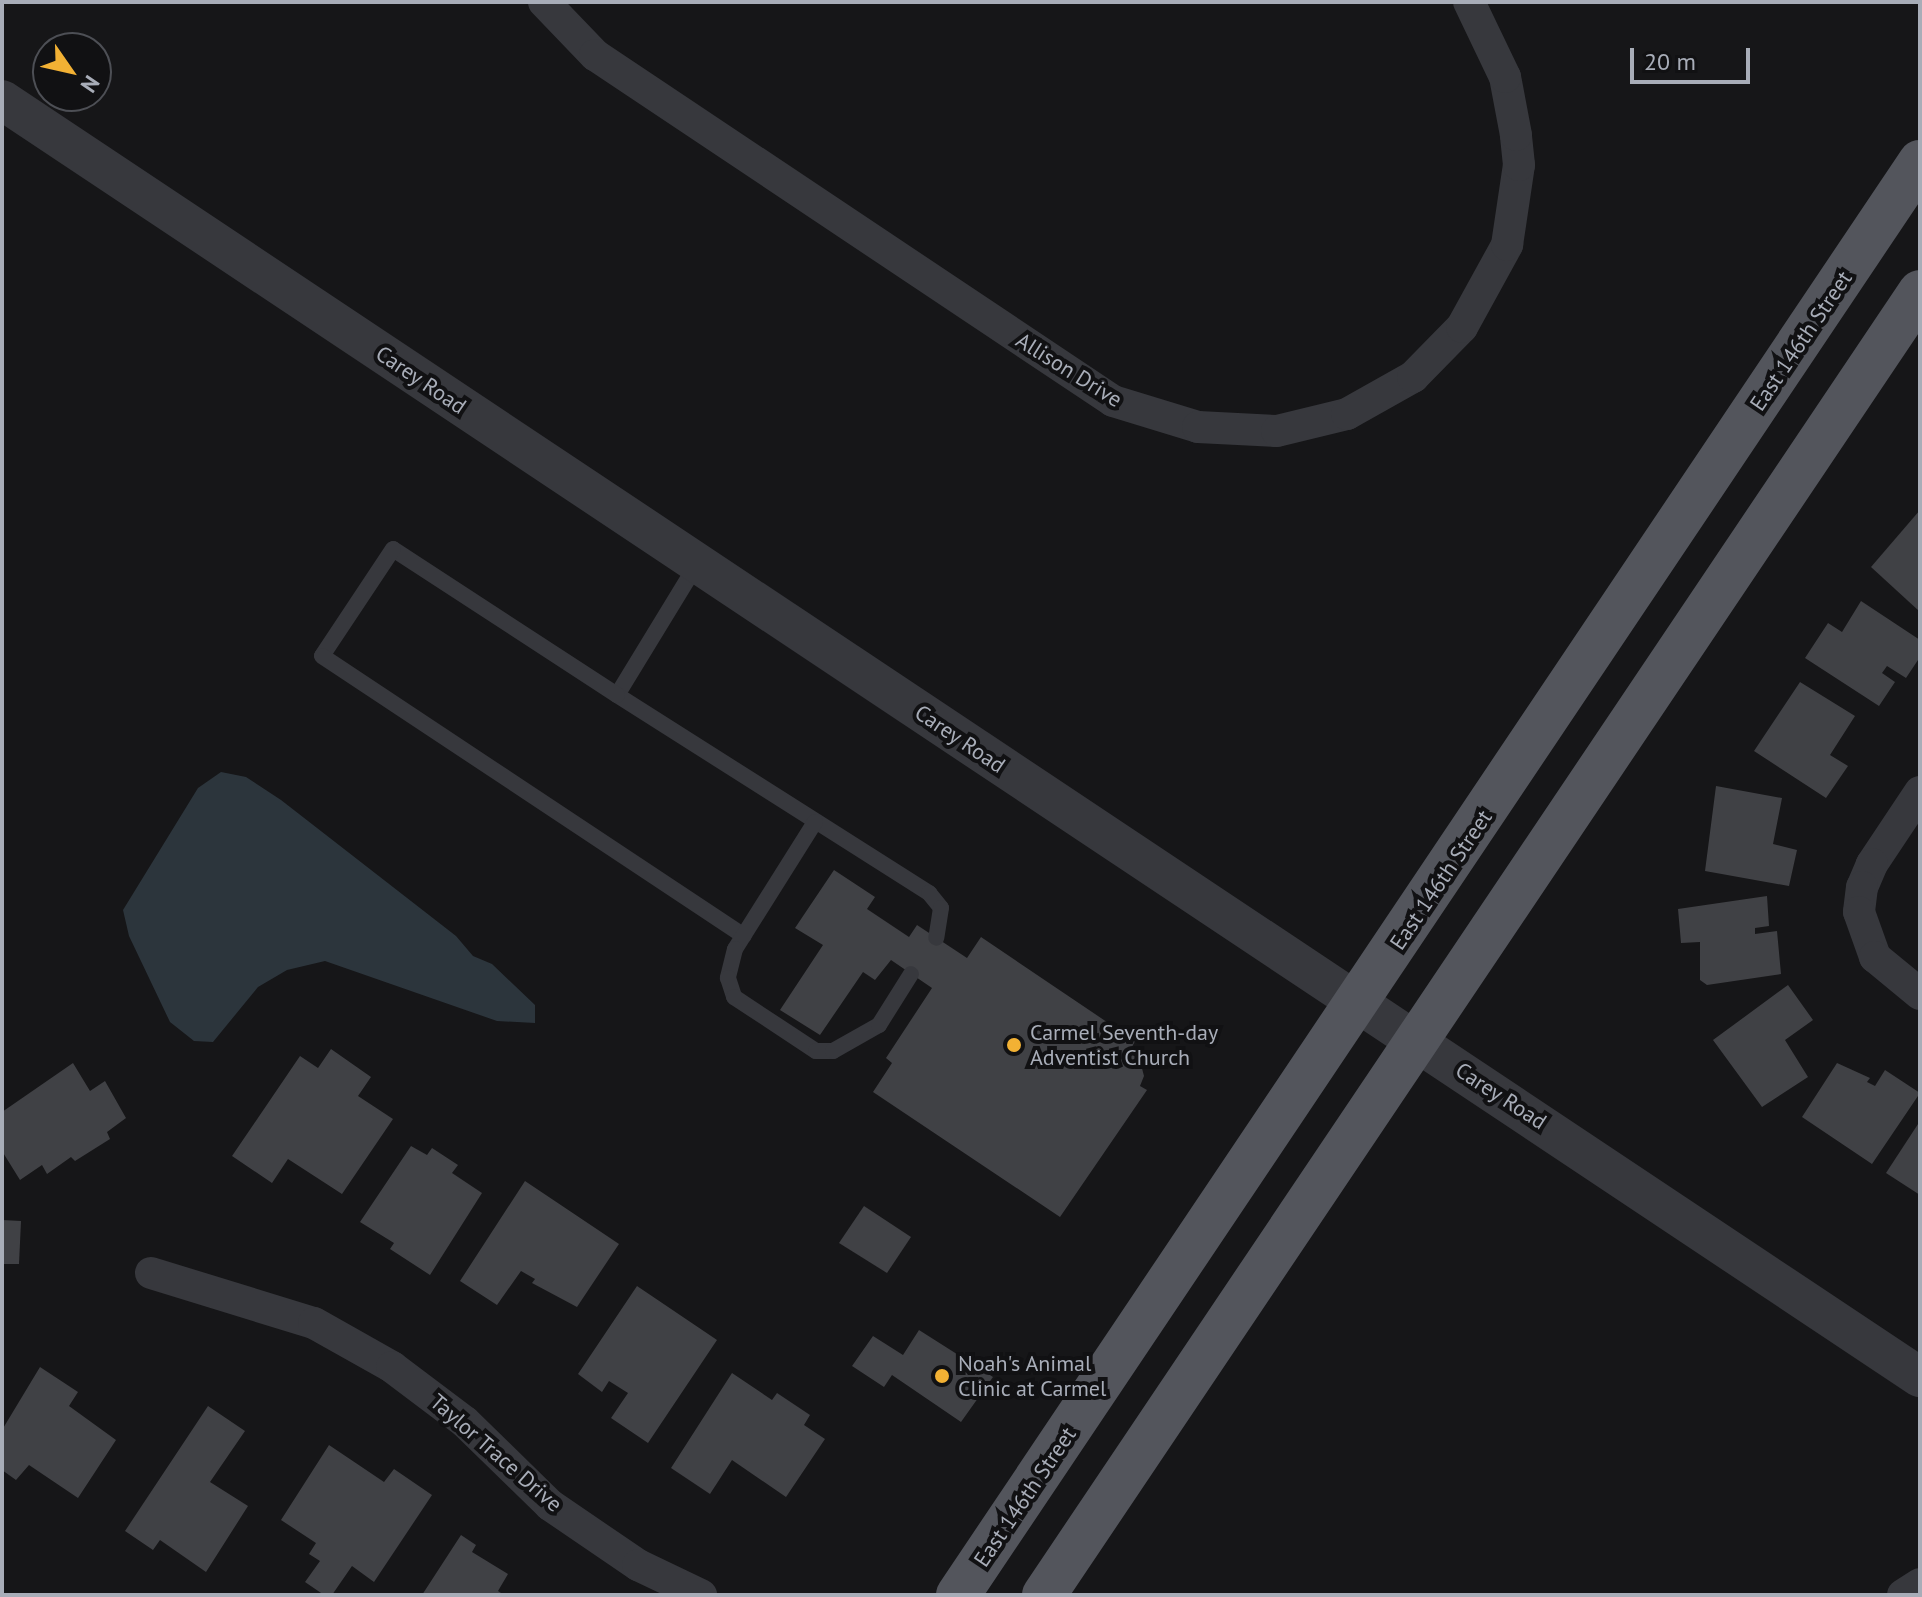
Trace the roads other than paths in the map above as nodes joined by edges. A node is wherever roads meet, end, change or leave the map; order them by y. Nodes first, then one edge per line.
1 (544, 2) edge
2 (1469, 2) edge
3 (2, 100) edge
4 (1920, 162) edge
5 (1920, 292) edge
6 (697, 564) junction
7 (617, 695) junction
8 (1920, 792) edge
9 (815, 822) junction
10 (744, 936) junction
11 (936, 938) dead end
12 (911, 974) dead end
13 (1920, 994) edge
14 (1357, 1002) junction
15 (1417, 1042) junction
16 (151, 1273) dead end
17 (1920, 1377) edge
18 (1920, 1584) edge
19 (701, 1595) edge
20 (958, 1595) edge
21 (1044, 1595) edge
22 (1903, 1595) edge

1 - 2 street, Allison Drive
3 - 6 street, Carey Road
4 - 14 main road, East 146th Street
5 - 15 main road
6 - 7 lane
6 - 14 street, Carey Road
7 - 9 lane
7 - 10 lane
8 - 13 street
9 - 10 lane
9 - 11 lane
10 - 12 lane
14 - 15 street, Carey Road
14 - 20 main road, East 146th Street
15 - 17 street, Carey Road
15 - 21 main road
16 - 19 street, Taylor Trace Drive
18 - 22 street

